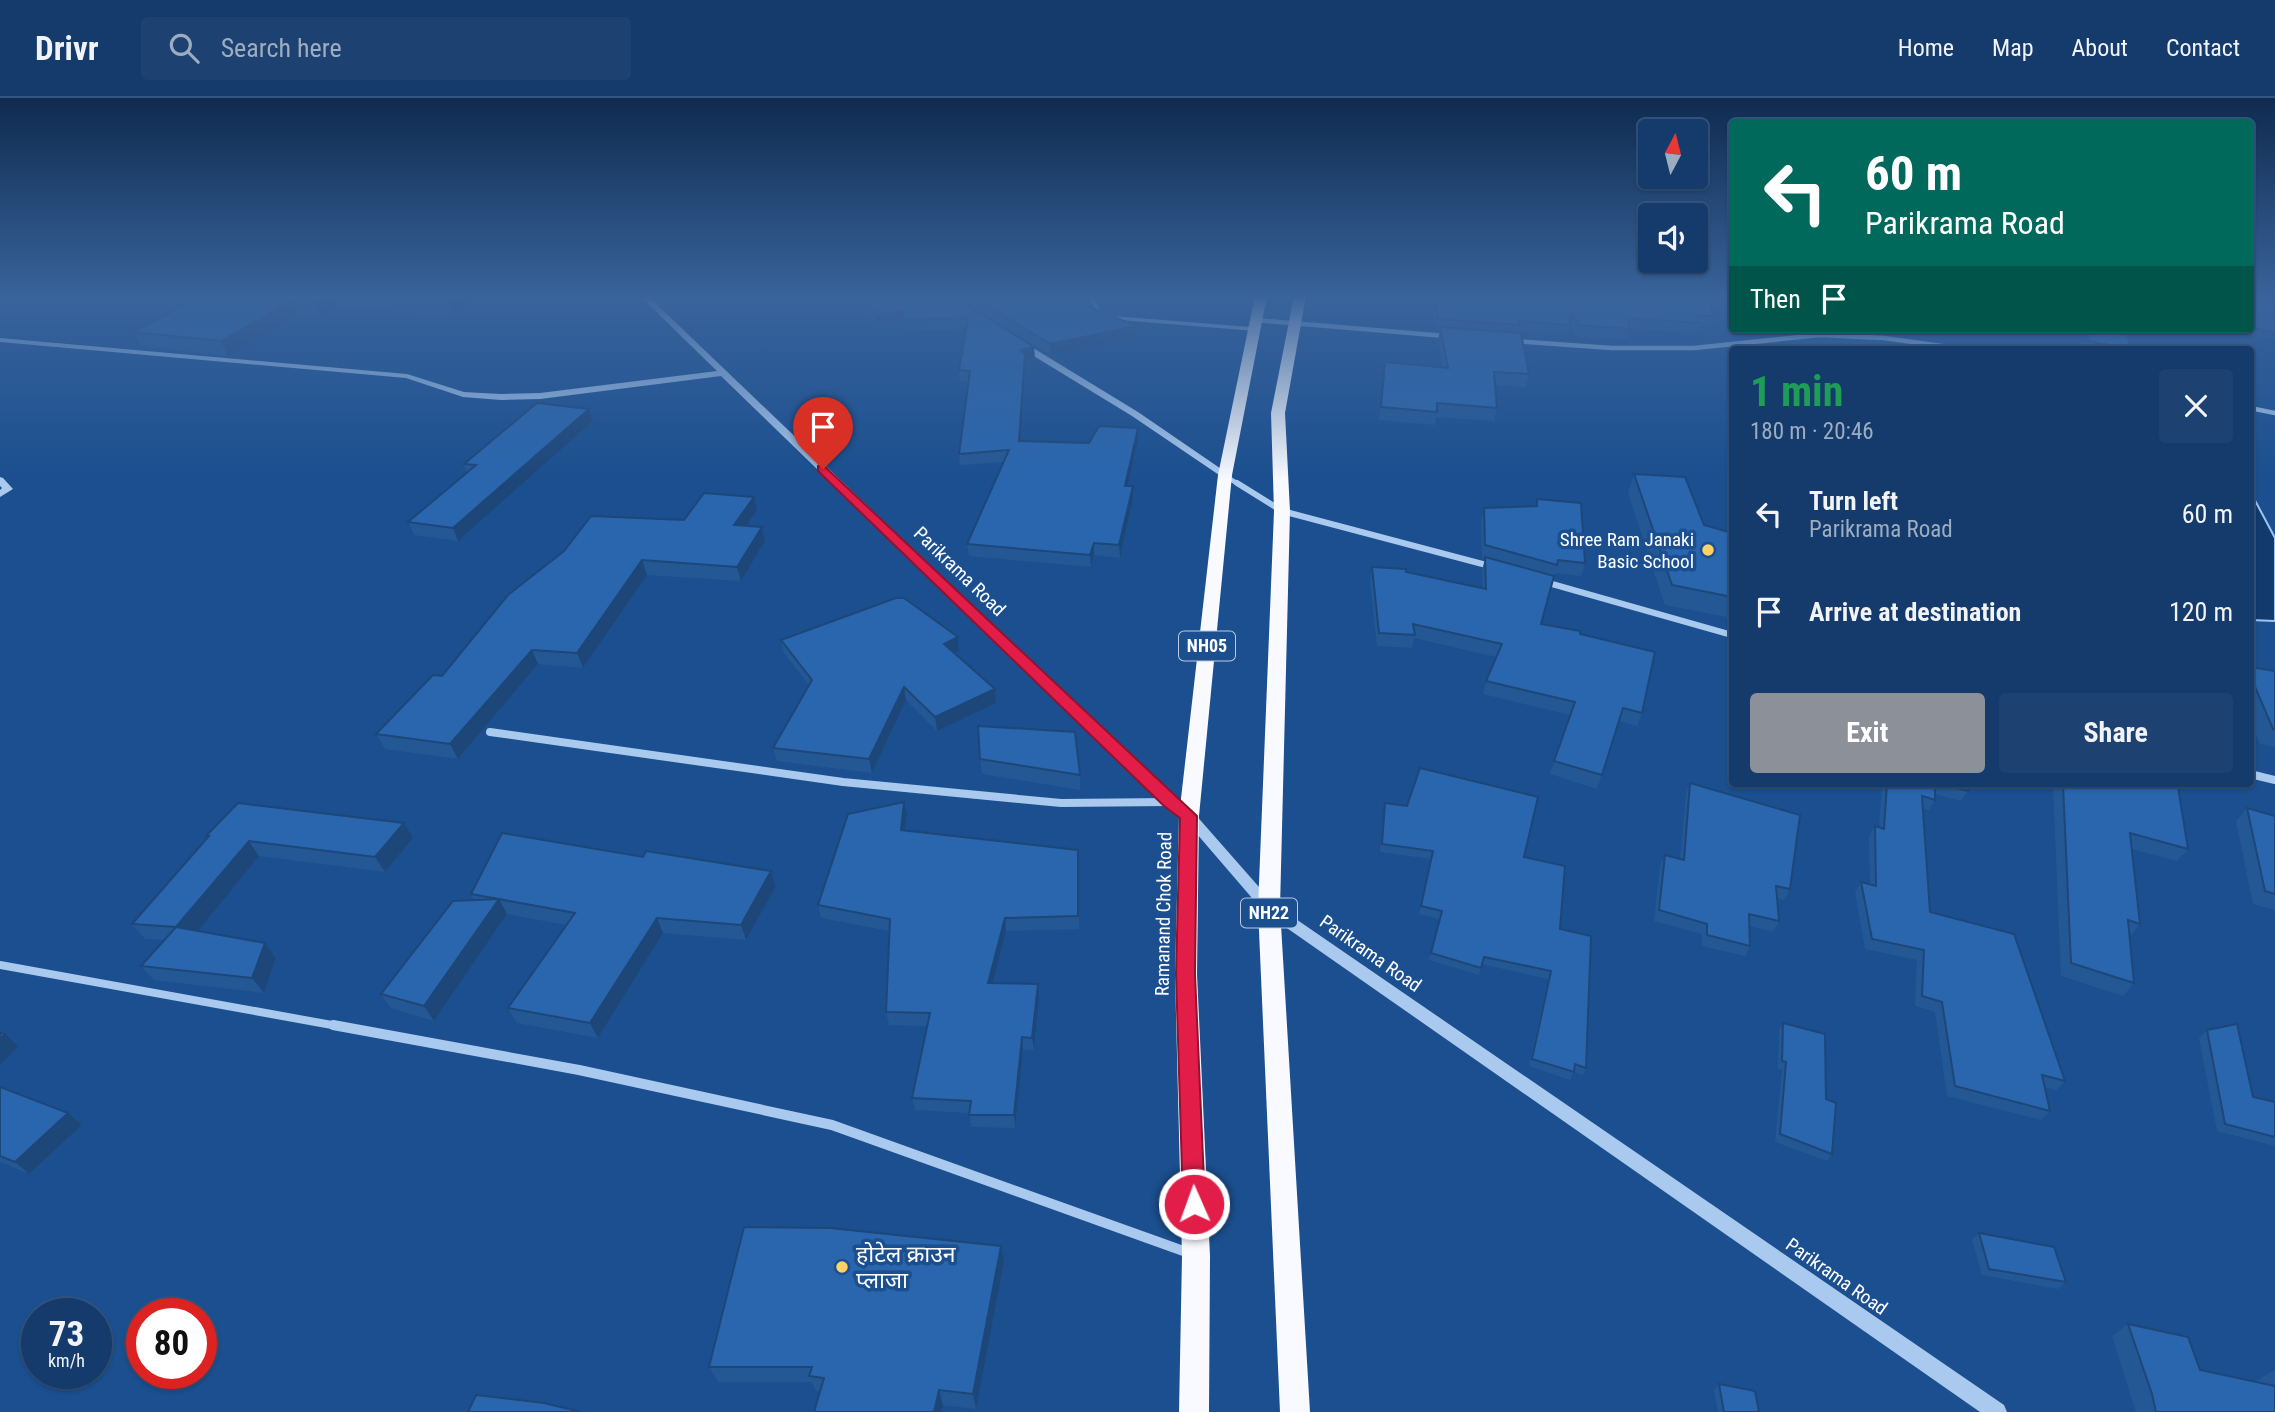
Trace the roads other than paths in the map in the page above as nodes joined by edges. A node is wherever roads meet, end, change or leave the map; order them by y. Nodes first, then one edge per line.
1 (196, 357) edge
2 (707, 357) edge
3 (1043, 357) edge
4 (1248, 357) edge
5 (1288, 357) edge
6 (723, 373) junction
7 (2254, 409) edge
8 (2275, 413) edge
9 (1225, 475) junction
10 (0, 480) edge
11 (0, 494) edge
12 (1282, 510) junction
13 (1492, 567) edge
14 (1532, 578) edge
15 (1729, 634) edge
16 (491, 732) dead end
17 (2254, 775) edge
18 (2275, 780) edge
19 (1179, 809) junction
20 (1269, 908) junction
21 (0, 965) edge
22 (1196, 1256) junction
23 (1194, 1412) edge
24 (1295, 1412) edge
25 (1997, 1412) edge

1 - 6 street
2 - 6 street, Parikrama Road
3 - 9 street
4 - 9 highway, Ramanand Chok Road
5 - 12 highway, NH22
6 - 19 street, Parikrama Road
7 - 8 street
9 - 12 street
9 - 19 highway, Ramanand Chok Road / NH05
10 - 11 street
12 - 13 street
12 - 20 highway, NH22
14 - 15 street
16 - 19 street
17 - 18 street
19 - 20 street, Parikrama Road
19 - 22 highway, Ramanand Chok Road
20 - 24 highway, NH22
20 - 25 street, Parikrama Road
21 - 22 street
22 - 23 highway, Ramanand Chok Road

